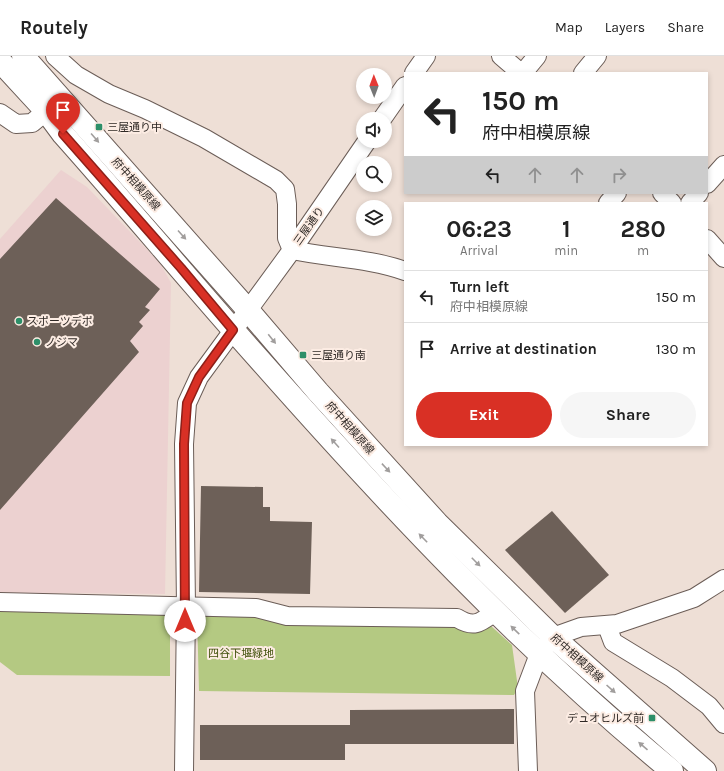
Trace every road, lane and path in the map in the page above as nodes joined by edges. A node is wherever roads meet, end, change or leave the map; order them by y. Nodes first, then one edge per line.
1 (23, 56) edge
2 (55, 56) edge
3 (426, 56) edge
4 (501, 56) edge
5 (537, 56) edge
6 (597, 56) edge
7 (0, 61) edge
8 (415, 72) edge
9 (521, 72) edge
10 (523, 72) edge
11 (584, 72) edge
12 (404, 87) edge
13 (53, 105) junction
14 (387, 112) edge
15 (0, 113) edge
16 (362, 148) edge
17 (724, 165) edge
18 (708, 183) edge
19 (616, 194) edge
20 (663, 194) edge
21 (698, 194) edge
22 (609, 202) edge
23 (671, 202) edge
24 (691, 202) edge
25 (708, 240) edge
26 (292, 250) junction
27 (724, 258) edge
28 (404, 272) edge
29 (247, 309) junction
30 (233, 330) junction
31 (724, 579) edge
32 (0, 602) edge
33 (186, 606) junction
34 (496, 611) junction
35 (607, 626) junction
36 (553, 638) junction
37 (540, 654) junction
38 (724, 724) edge
39 (184, 771) edge
40 (528, 771) edge
41 (672, 771) edge
42 (705, 771) edge

1 - 13 main road, 府中相模原線
2 - 26 street
3 - 8 street
4 - 9 street
5 - 10 street
6 - 11 street
7 - 13 main road, 府中相模原線
12 - 14 street
13 - 15 street
13 -> 29 main road, 府中相模原線
13 - 30 main road, 府中相模原線
16 - 26 street, 三屋通り
17 - 18 street
19 - 22 street
20 - 23 street
21 - 24 street
25 - 27 street
26 - 28 street
26 - 29 street, 三屋通り
29 - 30 street, 三屋通り
29 -> 36 main road, 府中相模原線
30 - 33 street, 三屋通り
34 -> 30 main road, 府中相模原線
31 - 35 street
32 - 33 street
33 - 34 street
33 - 39 street, 三屋通り
37 -> 34 main road, 府中相模原線
35 - 36 street
35 - 38 street
36 - 37 street
36 -> 42 main road, 府中相模原線
37 - 40 street
41 -> 37 main road, 府中相模原線

